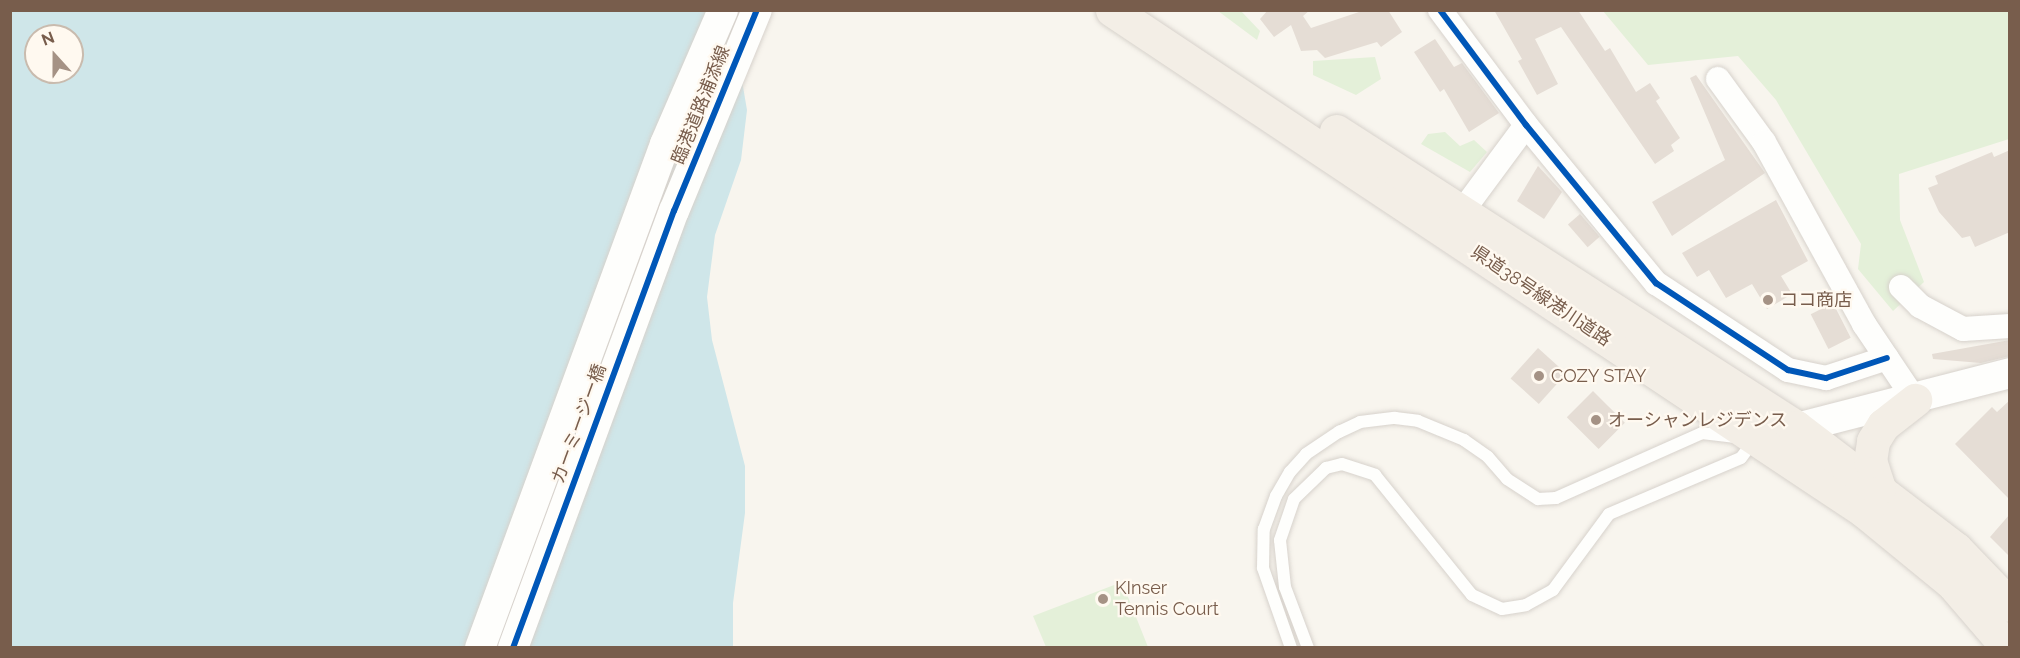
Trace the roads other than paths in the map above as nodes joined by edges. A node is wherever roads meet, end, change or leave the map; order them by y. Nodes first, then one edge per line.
1 (723, 10) edge
2 (757, 10) edge
3 (1112, 10) edge
4 (1150, 10) edge
5 (1440, 10) edge
6 (1718, 79) dead end
7 (1526, 125) junction
8 (645, 200) joint
9 (674, 211) joint
10 (1461, 213) junction
11 (1902, 288) dead end
12 (2010, 326) edge
13 (1887, 358) junction
14 (2010, 373) edge
15 (1915, 400) junction
16 (1796, 427) junction
17 (1755, 439) junction
18 (1879, 488) junction
19 (2010, 605) edge
20 (480, 648) edge
21 (513, 648) edge
22 (1291, 648) edge
23 (1308, 648) edge
24 (2008, 648) edge

1 - 8 street, 臨港道路浦添線
2 - 9 street, 臨港道路浦添線
3 - 17 main road, 県道38号線港川道路
4 - 10 main road, 県道38号線港川道路
5 - 7 street
6 - 13 street
7 - 10 street
7 - 13 street
8 - 20 street, カーミージー橋
9 - 21 street, カーミージー橋
10 - 16 main road, 県道38号線港川道路
11 - 12 street
13 - 15 street
14 - 15 street
15 - 16 street
15 - 18 main road
16 - 17 street
16 - 18 main road, 県道38号線港川道路
17 - 22 lane
17 - 23 lane
17 - 24 main road, 県道38号線港川道路
18 - 19 main road, 県道38号線港川道路

